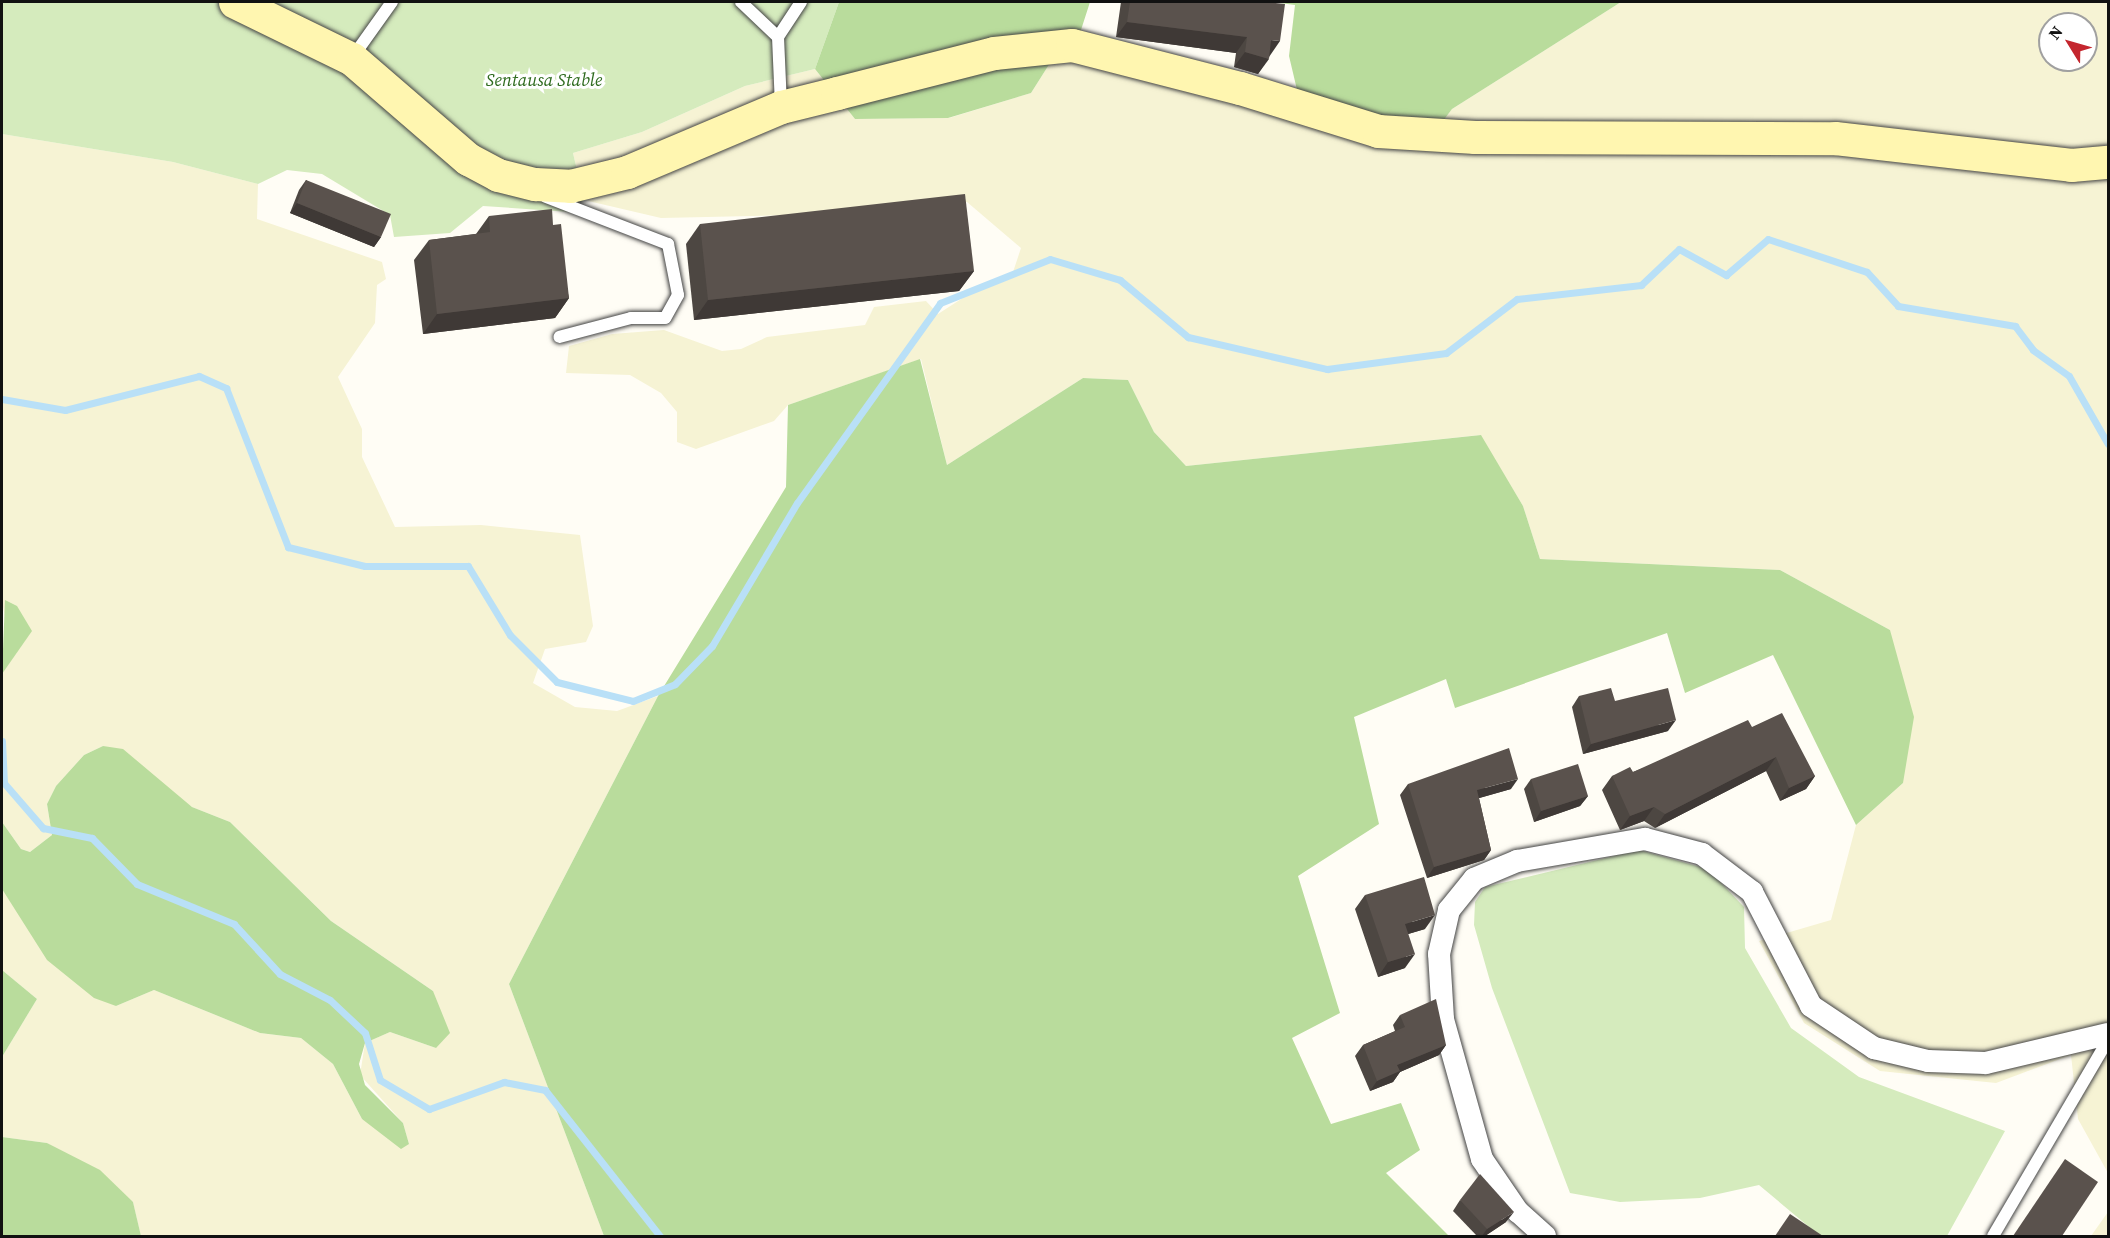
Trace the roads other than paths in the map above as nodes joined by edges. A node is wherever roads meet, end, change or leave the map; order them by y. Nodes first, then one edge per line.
1 (235, 2) edge
2 (393, 2) edge
3 (741, 2) edge
4 (801, 2) edge
5 (778, 37) junction
6 (352, 59) junction
7 (781, 107) junction
8 (2109, 162) edge
9 (517, 180) junction
10 (559, 337) dead end
11 (2109, 1034) edge
12 (2109, 1040) edge
13 (1545, 1236) edge
14 (1993, 1236) edge

1 - 6 street
2 - 6 lane
3 - 5 lane
4 - 5 lane
5 - 7 lane
6 - 9 street
7 - 8 street
7 - 9 street
9 - 10 lane
11 - 13 street
12 - 14 lane

